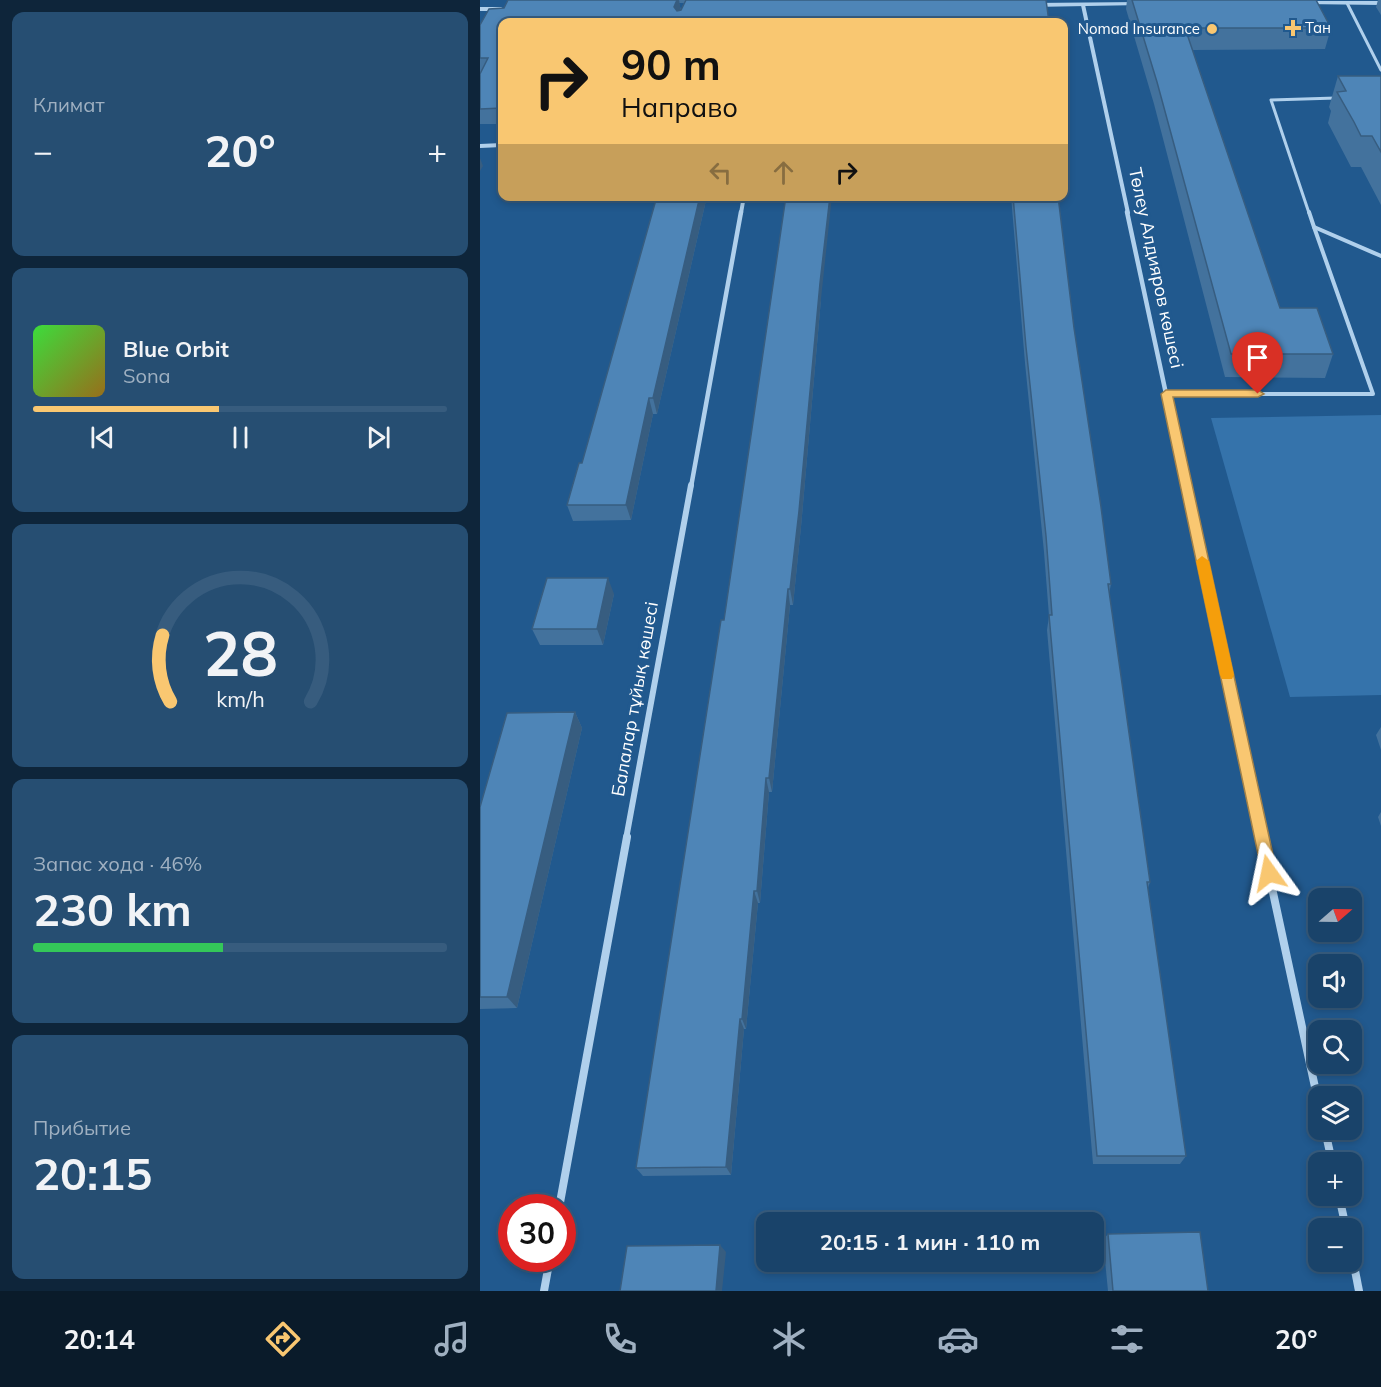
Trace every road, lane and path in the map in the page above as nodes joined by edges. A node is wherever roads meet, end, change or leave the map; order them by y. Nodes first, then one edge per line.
1 (1299, 3) edge
2 (1347, 3) junction
3 (1381, 3) edge
4 (1143, 4) edge
5 (1025, 5) edge
6 (1083, 5) junction
7 (480, 9) edge
8 (503, 9) edge
9 (1381, 70) edge
10 (1337, 98) edge
11 (480, 146) edge
12 (498, 146) edge
13 (743, 201) edge
14 (1314, 227) junction
15 (1381, 256) edge
16 (1166, 394) junction
17 (1315, 1086) edge
18 (562, 1194) edge
19 (547, 1272) edge
20 (1355, 1272) edge
21 (544, 1291) edge
22 (1359, 1291) edge

1 - 2 street
2 - 3 street
2 - 9 lane
4 - 6 street
5 - 6 street
6 - 16 street, Төлеу Алдияров көшесі
7 - 8 street
10 - 14 lane
11 - 12 street
13 - 18 street, Балалар тұйық көшесі
14 - 15 lane
14 - 16 lane
16 - 17 street, Төлеу Алдияров көшесі
19 - 21 street
20 - 22 street

